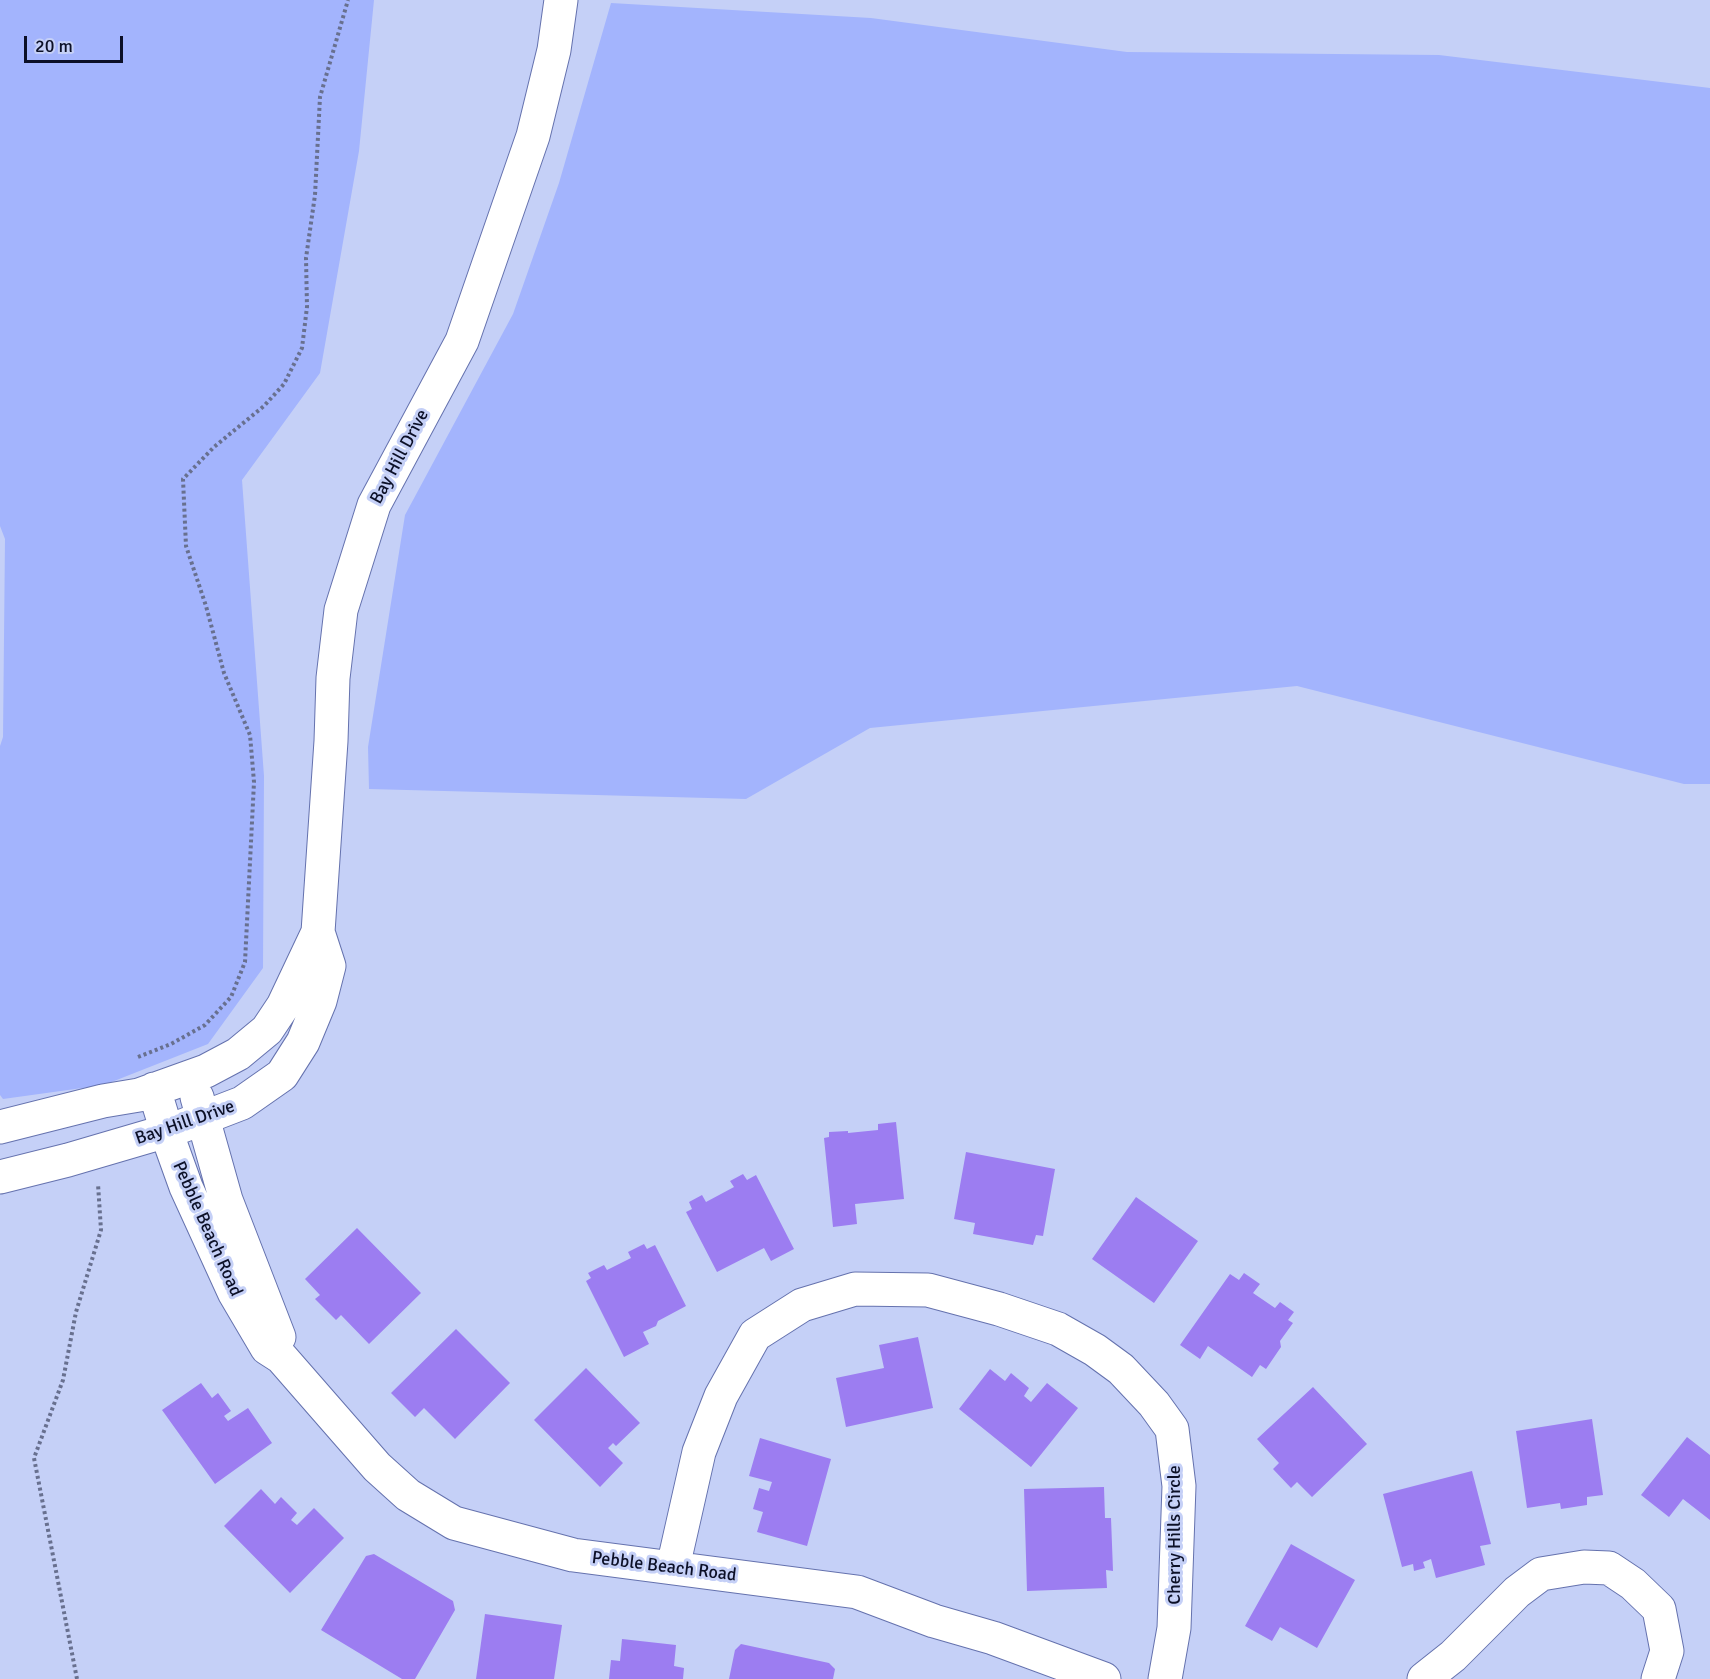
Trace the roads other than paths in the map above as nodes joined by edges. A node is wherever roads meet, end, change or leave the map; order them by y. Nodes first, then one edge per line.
1 (561, 0) edge
2 (318, 932) junction
3 (191, 1077) junction
4 (154, 1089) junction
5 (203, 1118) junction
6 (0, 1127) edge
7 (167, 1131) junction
8 (0, 1178) edge
9 (281, 1357) junction
10 (673, 1567) junction
11 (1104, 1679) edge
12 (1166, 1679) edge
13 (1424, 1679) edge
14 (1658, 1679) edge

1 - 2 street, Bay Hill Drive
2 - 3 street, Bay Hill Drive
2 - 5 street, Bay Hill Drive
3 - 4 street, Bay Hill Drive
3 - 5 street, Pebble Beach Road
4 - 6 street, Bay Hill Drive
4 - 7 street, Pebble Beach Road
5 - 7 street, Bay Hill Drive
5 - 9 street, Pebble Beach Road
7 - 8 street, Bay Hill Drive
7 - 9 street, Pebble Beach Road
9 - 10 street, Pebble Beach Road
10 - 11 street, Pebble Beach Road
10 - 12 street, Cherry Hills Circle
13 - 14 street

